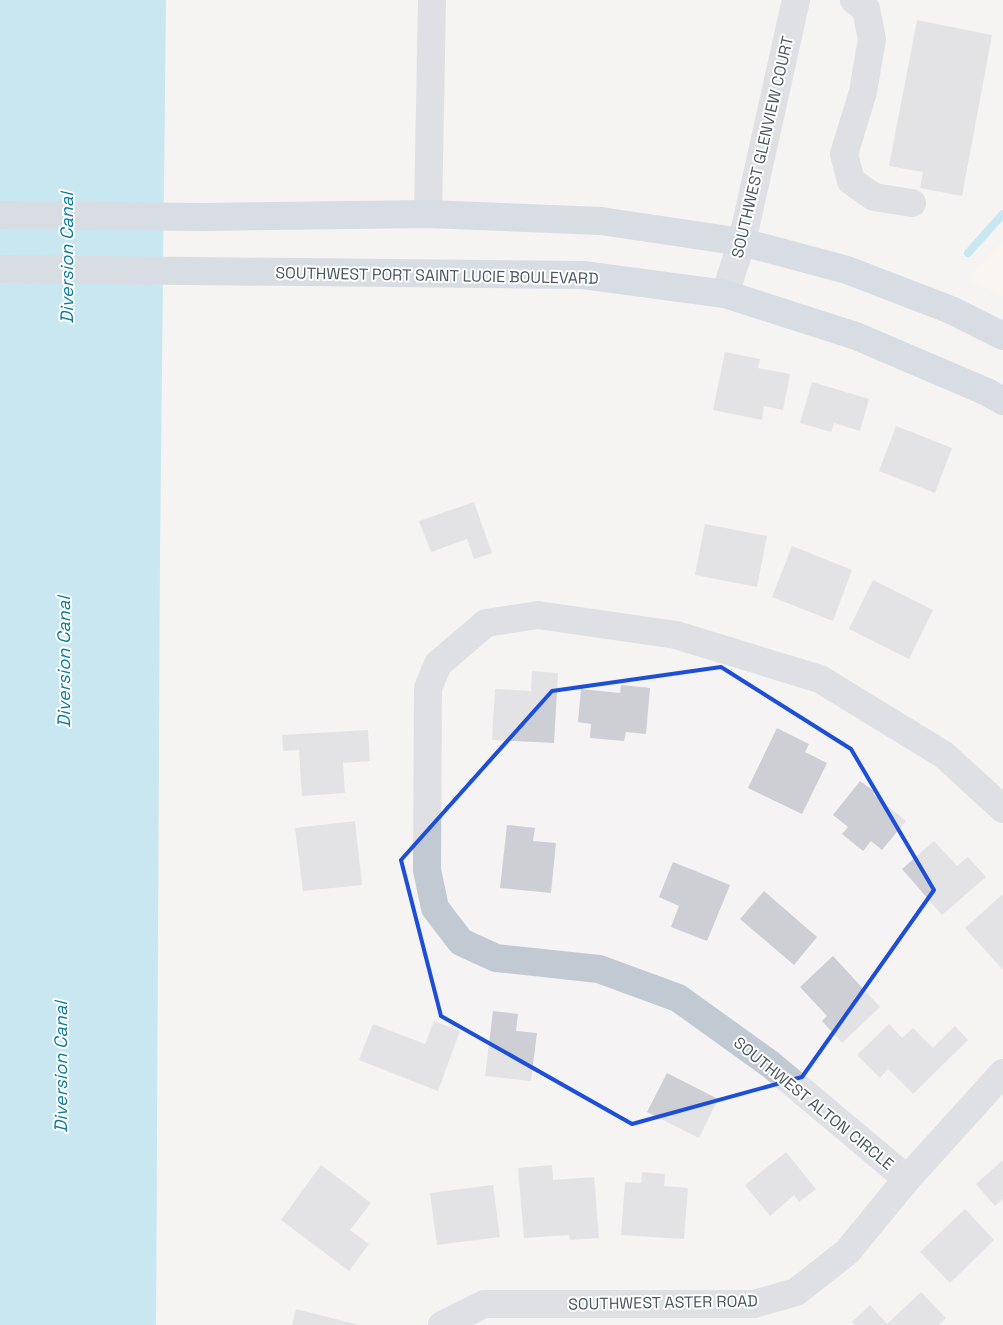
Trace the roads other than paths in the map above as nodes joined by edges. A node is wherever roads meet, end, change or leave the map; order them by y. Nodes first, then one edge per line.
1 (432, 0) edge
2 (796, 0) edge
3 (854, 0) edge
4 (912, 203) dead end
5 (428, 214) junction
6 (0, 215) edge
7 (742, 242) junction
8 (0, 269) edge
9 (725, 294) junction
10 (1003, 336) edge
11 (1003, 400) edge
12 (1003, 809) edge
13 (1003, 1073) edge
14 (907, 1179) junction
15 (442, 1325) edge

1 - 5 street
2 - 7 street, SOUTHWEST GLENVIEW COURT
3 - 4 street
5 - 6 main road
5 - 7 main road
7 - 9 street, SOUTHWEST GLENVIEW COURT
7 - 10 main road
8 - 9 main road, SOUTHWEST PORT SAINT LUCIE BOULEVARD
9 - 11 main road, SOUTHWEST PORT SAINT LUCIE BOULEVARD
12 - 14 street, SOUTHWEST ALTON CIRCLE
13 - 14 street, SOUTHWEST ASTER ROAD
14 - 15 street, SOUTHWEST ASTER ROAD

